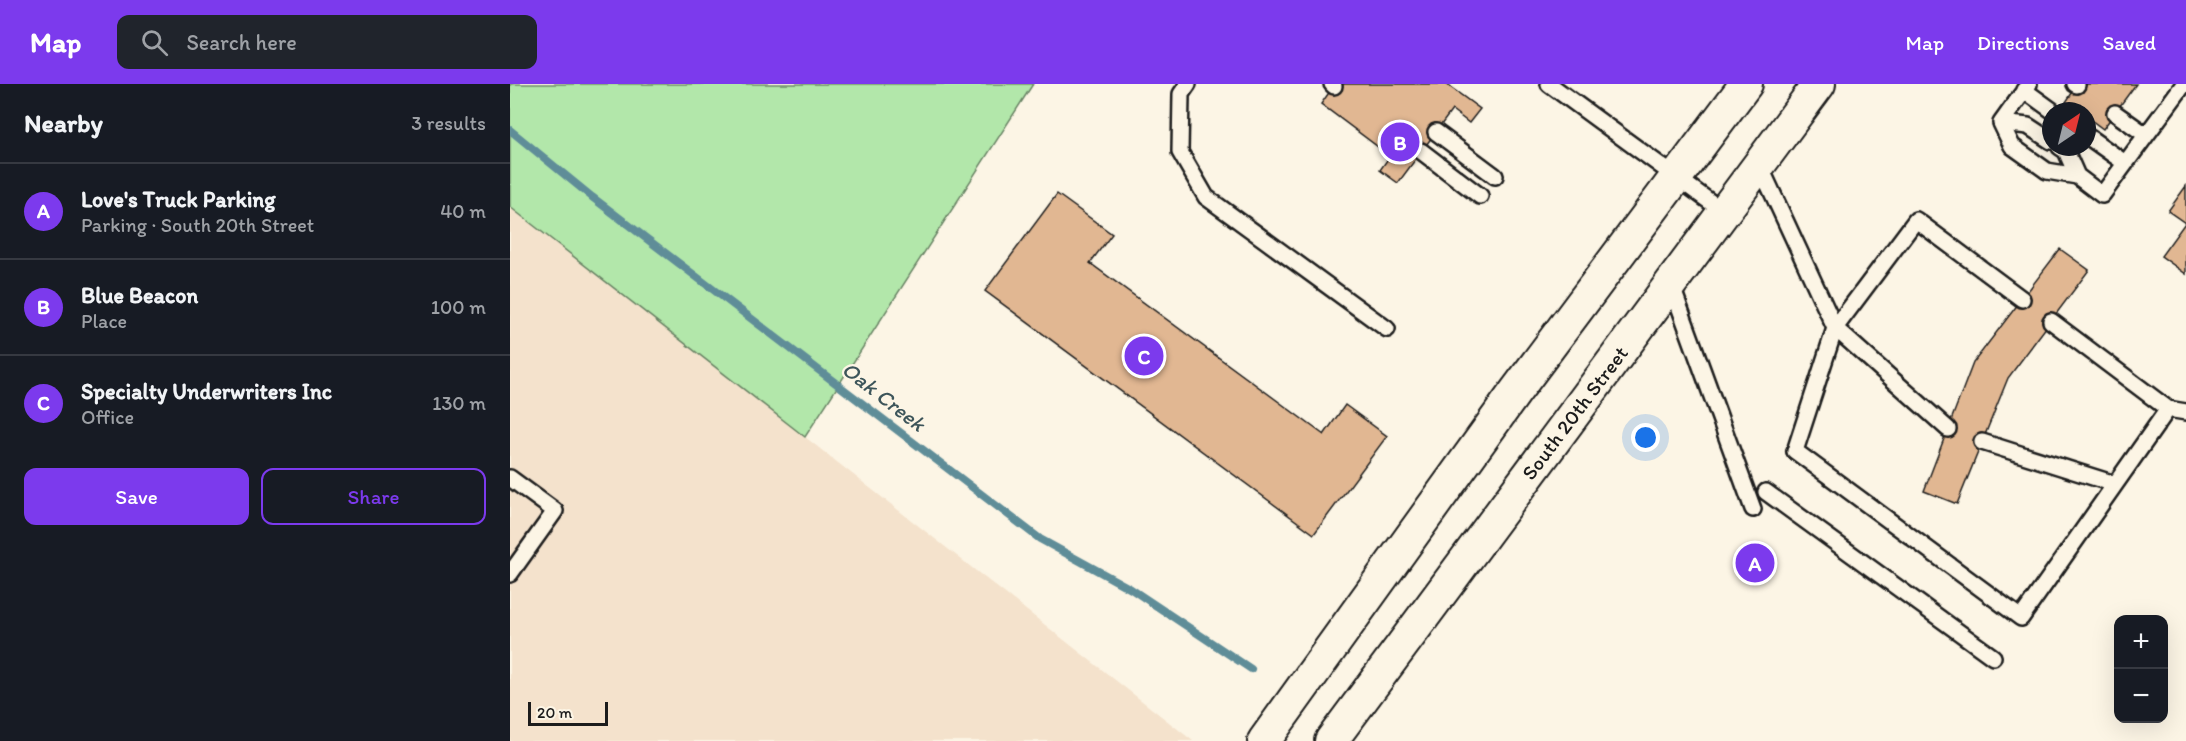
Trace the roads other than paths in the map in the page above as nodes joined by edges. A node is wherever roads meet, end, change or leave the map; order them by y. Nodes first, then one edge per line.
1 (1176, 84) edge
2 (1188, 84) edge
3 (1549, 84) edge
4 (1746, 84) edge
5 (1819, 84) edge
6 (2183, 84) edge
7 (2026, 87) edge
8 (2043, 102) edge
9 (2115, 113) dead end
10 (2001, 123) junction
11 (1436, 132) dead end
12 (2042, 135) edge
13 (2146, 135) junction
14 (2096, 142) edge
15 (1421, 151) dead end
16 (1180, 152) junction
17 (2068, 156) edge
18 (2125, 163) junction
19 (1759, 164) junction
20 (1495, 176) dead end
21 (1676, 176) junction
22 (2077, 176) junction
23 (1480, 196) dead end
24 (1724, 212) junction
25 (1671, 284) junction
26 (2022, 299) dead end
27 (2051, 321) dead end
28 (1834, 328) junction
29 (1387, 329) dead end
30 (2168, 409) junction
31 (2186, 412) edge
32 (1948, 429) dead end
33 (1982, 442) dead end
34 (510, 478) edge
35 (2115, 484) junction
36 (1766, 492) dead end
37 (1753, 509) dead end
38 (510, 573) edge
39 (1993, 657) dead end
40 (1264, 741) edge
41 (1331, 741) edge

1 - 16 lane
2 - 16 lane
3 - 21 lane
4 - 21 street
5 - 19 street, South 20th Street
6 - 13 lane
7 - 8 lane
7 - 10 lane
9 - 13 lane
10 - 12 lane
10 - 22 lane
11 - 20 lane
13 - 18 lane
14 - 18 lane
15 - 23 lane
16 - 29 lane
17 - 22 lane
18 - 22 lane
19 - 24 street, South 20th Street
19 - 28 lane
21 - 24 lane
21 - 40 street
24 - 25 street, South 20th Street
25 - 37 lane
25 - 41 street, South 20th Street
26 - 28 lane
27 - 30 lane
28 - 32 lane
28 - 35 lane
30 - 31 lane
30 - 35 lane
33 - 35 lane
34 - 38 lane
36 - 39 lane

